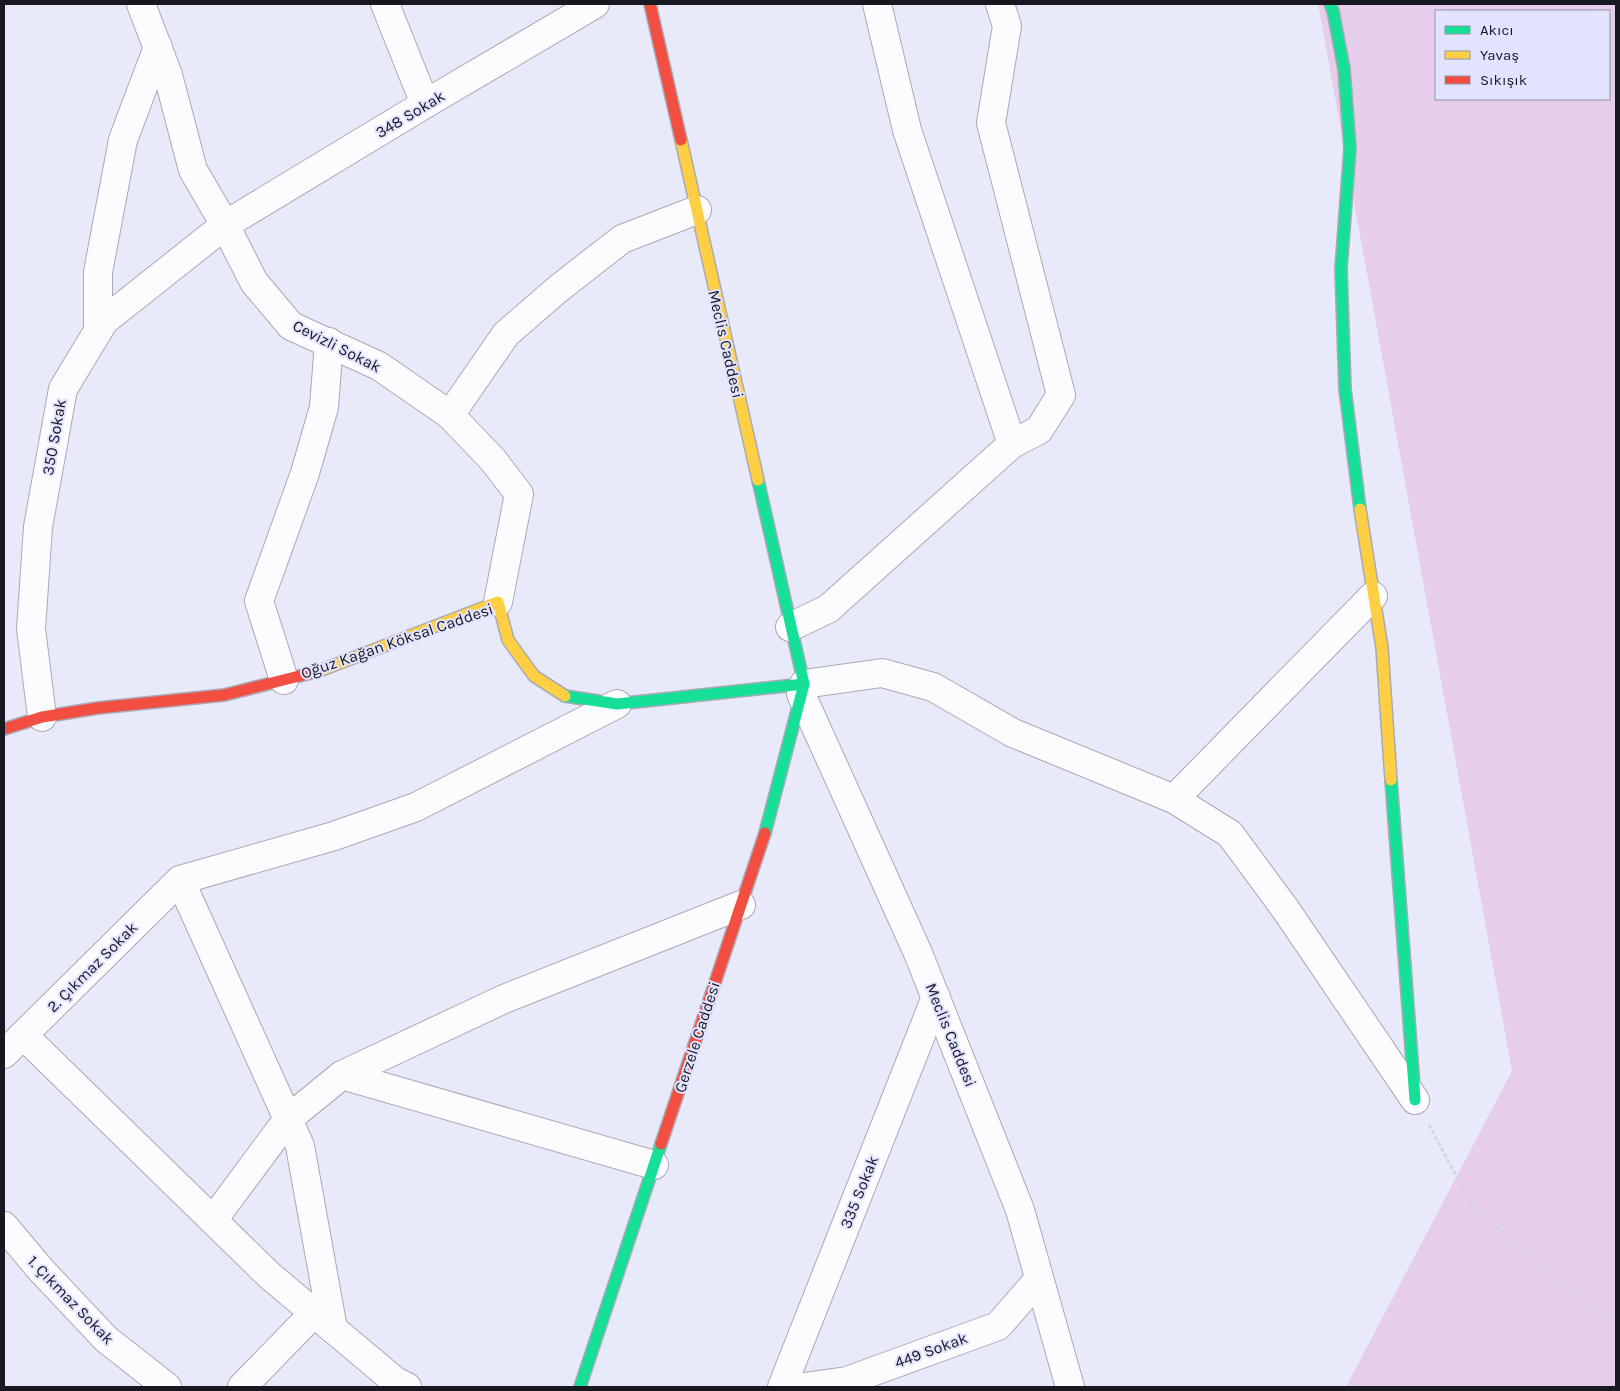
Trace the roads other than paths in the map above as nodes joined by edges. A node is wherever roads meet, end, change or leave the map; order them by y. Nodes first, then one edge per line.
1 (141, 4) edge
2 (385, 4) edge
3 (595, 4) edge
4 (650, 4) edge
5 (877, 4) edge
6 (1000, 4) edge
7 (1330, 4) edge
8 (158, 47) junction
9 (425, 104) junction
10 (697, 210) junction
11 (225, 225) junction
12 (98, 331) junction
13 (329, 342) junction
14 (450, 415) junction
15 (1012, 444) junction
16 (1373, 596) junction
17 (498, 602) junction
18 (790, 627) junction
19 (284, 680) junction
20 (802, 689) junction
21 (617, 704) junction
22 (42, 717) junction
23 (4, 729) edge
24 (1174, 798) junction
25 (180, 880) junction
26 (741, 905) junction
27 (936, 997) junction
28 (23, 1035) junction
29 (4, 1054) edge
30 (342, 1075) junction
31 (1415, 1100) joint
32 (288, 1119) junction
33 (654, 1165) junction
34 (213, 1220) junction
35 (4, 1226) edge
36 (1039, 1280) junction
37 (324, 1321) junction
38 (167, 1387) edge
39 (242, 1387) edge
40 (407, 1387) edge
41 (580, 1387) edge
42 (782, 1387) edge
43 (804, 1387) edge
44 (1070, 1387) edge

1 - 8 street, Cevizli Sokak
2 - 9 street
3 - 9 street, 348 Sokak
4 - 10 street, Meclis Caddesi
5 - 15 street
6 - 15 street
7 - 16 street
8 - 11 street, Cevizli Sokak
8 - 12 street
9 - 11 street, 348 Sokak
10 - 14 street
10 - 18 street, Meclis Caddesi
11 - 12 street, 350 Sokak
11 - 13 street, Cevizli Sokak
12 - 22 street, 350 Sokak
13 - 14 street, Cevizli Sokak
13 - 19 street
14 - 17 street, Cevizli Sokak
15 - 18 street
16 - 24 street
16 - 31 street
17 - 19 street, Oğuz Kağan Köksal Caddesi
17 - 21 street, Oğuz Kağan Köksal Caddesi
18 - 20 street, Meclis Caddesi
19 - 22 street, Oğuz Kağan Köksal Caddesi
20 - 21 street, Oğuz Kağan Köksal Caddesi
20 - 24 street
20 - 26 street, Gerzele Caddesi
20 - 27 street, Meclis Caddesi
21 - 25 street
22 - 23 street, Oğuz Kağan Köksal Caddesi
24 - 31 street
25 - 28 street, 2. Çıkmaz Sokak
25 - 32 street
26 - 30 street
26 - 33 street, Gerzele Caddesi
27 - 36 street, Meclis Caddesi
27 - 42 street, 335 Sokak
28 - 29 street, 2. Çıkmaz Sokak
28 - 34 street
30 - 32 street
30 - 33 street
32 - 34 street
32 - 37 street
33 - 41 street, Gerzele Caddesi
34 - 37 street
35 - 38 street, 1. Çıkmaz Sokak
36 - 43 street, 449 Sokak
36 - 44 street, Meclis Caddesi
37 - 39 street
37 - 40 street

